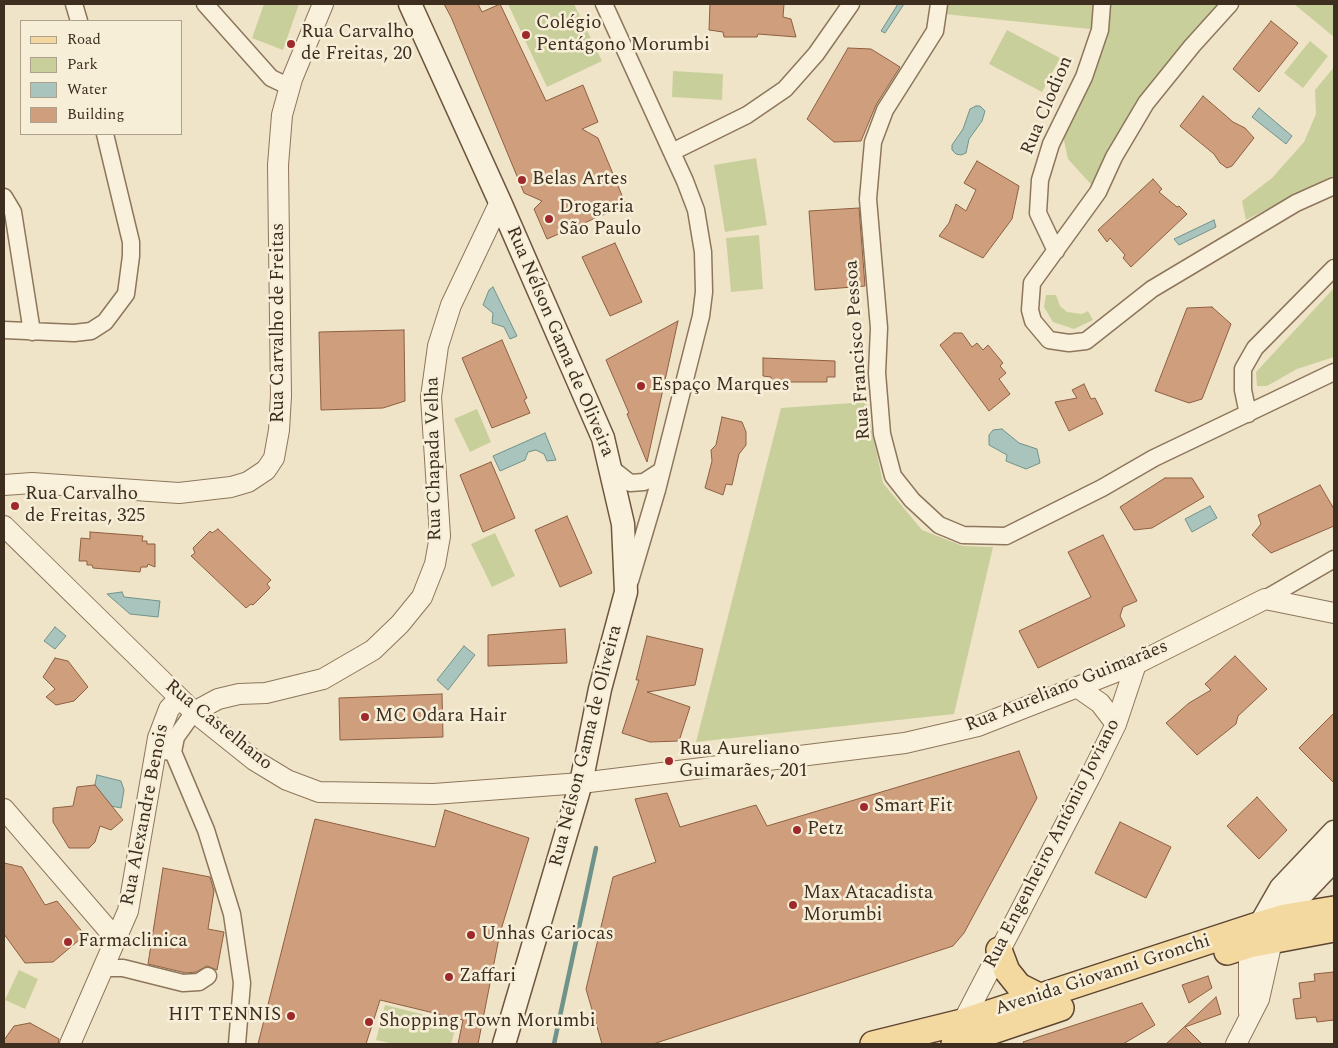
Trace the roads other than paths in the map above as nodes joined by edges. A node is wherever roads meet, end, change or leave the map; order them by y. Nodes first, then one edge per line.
1 (74, 4) edge
2 (205, 4) edge
3 (323, 4) edge
4 (410, 4) edge
5 (604, 4) edge
6 (851, 4) edge
7 (939, 4) edge
8 (1102, 4) edge
9 (1230, 4) edge
10 (79, 20) edge
11 (290, 88) junction
12 (105, 135) edge
13 (672, 152) junction
14 (1334, 186) edge
15 (4, 197) edge
16 (500, 202) junction
17 (1056, 251) junction
18 (1334, 268) edge
19 (4, 330) edge
20 (32, 332) junction
21 (1334, 372) edge
22 (1248, 414) junction
23 (611, 468) junction
24 (661, 471) junction
25 (4, 485) edge
26 (4, 526) edge
27 (1334, 559) edge
28 (626, 592) junction
29 (1265, 599) junction
30 (1334, 613) edge
31 (1136, 664) junction
32 (1077, 687) junction
33 (179, 698) junction
34 (194, 712) junction
35 (1116, 724) junction
36 (164, 751) junction
37 (581, 783) junction
38 (4, 809) edge
39 (1334, 832) edge
40 (1334, 860) edge
41 (1334, 909) edge
42 (1285, 917) junction
43 (1334, 929) edge
44 (1260, 937) junction
45 (116, 939) junction
46 (999, 950) junction
47 (103, 968) junction
48 (208, 976) dead end
49 (1041, 997) junction
50 (956, 1037) edge
51 (70, 1044) edge
52 (237, 1044) edge
53 (504, 1044) edge
54 (875, 1044) edge
55 (1236, 1044) edge

1 - 10 street
2 - 11 street
3 - 11 street, Rua Carvalho de Freitas
4 - 16 main road, Rua Nélson Gama de Oliveira
5 - 13 street
6 - 13 street
7 - 22 street, Rua Francisco Pessoa
8 - 17 street, Rua Clodion
9 - 17 street
11 - 25 street, Rua Carvalho de Freitas
12 - 20 street
13 - 24 street
14 - 17 street
15 - 20 street
16 - 23 main road, Rua Nélson Gama de Oliveira
16 - 34 street, Rua Chapada Velha
18 - 22 street
19 - 20 street
21 - 22 street, Rua Francisco Pessoa
23 - 24 street
23 - 28 main road, Rua Nélson Gama de Oliveira
24 - 28 street
26 - 33 street, Rua Castelhano
27 - 29 street
28 - 37 main road, Rua Nélson Gama de Oliveira
29 - 30 street
29 - 31 street, Rua Aureliano Guimarães
31 - 32 street, Rua Aureliano Guimarães
31 - 35 street, Rua Engenheiro Antônio Joviano
32 - 35 street
32 - 37 street, Rua Aureliano Guimarães
33 - 34 street, Rua Castelhano
33 - 36 street, Rua Alexandre Benois
34 - 36 street, Rua Chapada Velha
34 - 37 street, Rua Castelhano
35 - 46 street, Rua Engenheiro Antônio Joviano
36 - 45 street, Rua Alexandre Benois
36 - 52 street
37 - 53 main road, Rua Nélson Gama de Oliveira
38 - 45 street
39 - 44 main road
40 - 42 main road
41 - 42 main road, Avenida Giovanni Gronchi
42 - 44 main road, Avenida Giovanni Gronchi
43 - 44 main road, Avenida Giovanni Gronchi
44 - 49 main road, Avenida Giovanni Gronchi
44 - 50 main road, Avenida Giovanni Gronchi
44 - 55 street
45 - 47 street, Rua Alexandre Benois
46 - 49 main road
46 - 50 street, Rua Engenheiro Antônio Joviano
47 - 48 street
47 - 51 street, Rua Alexandre Benois
49 - 50 main road, Avenida Giovanni Gronchi
50 - 54 main road, Avenida Giovanni Gronchi

